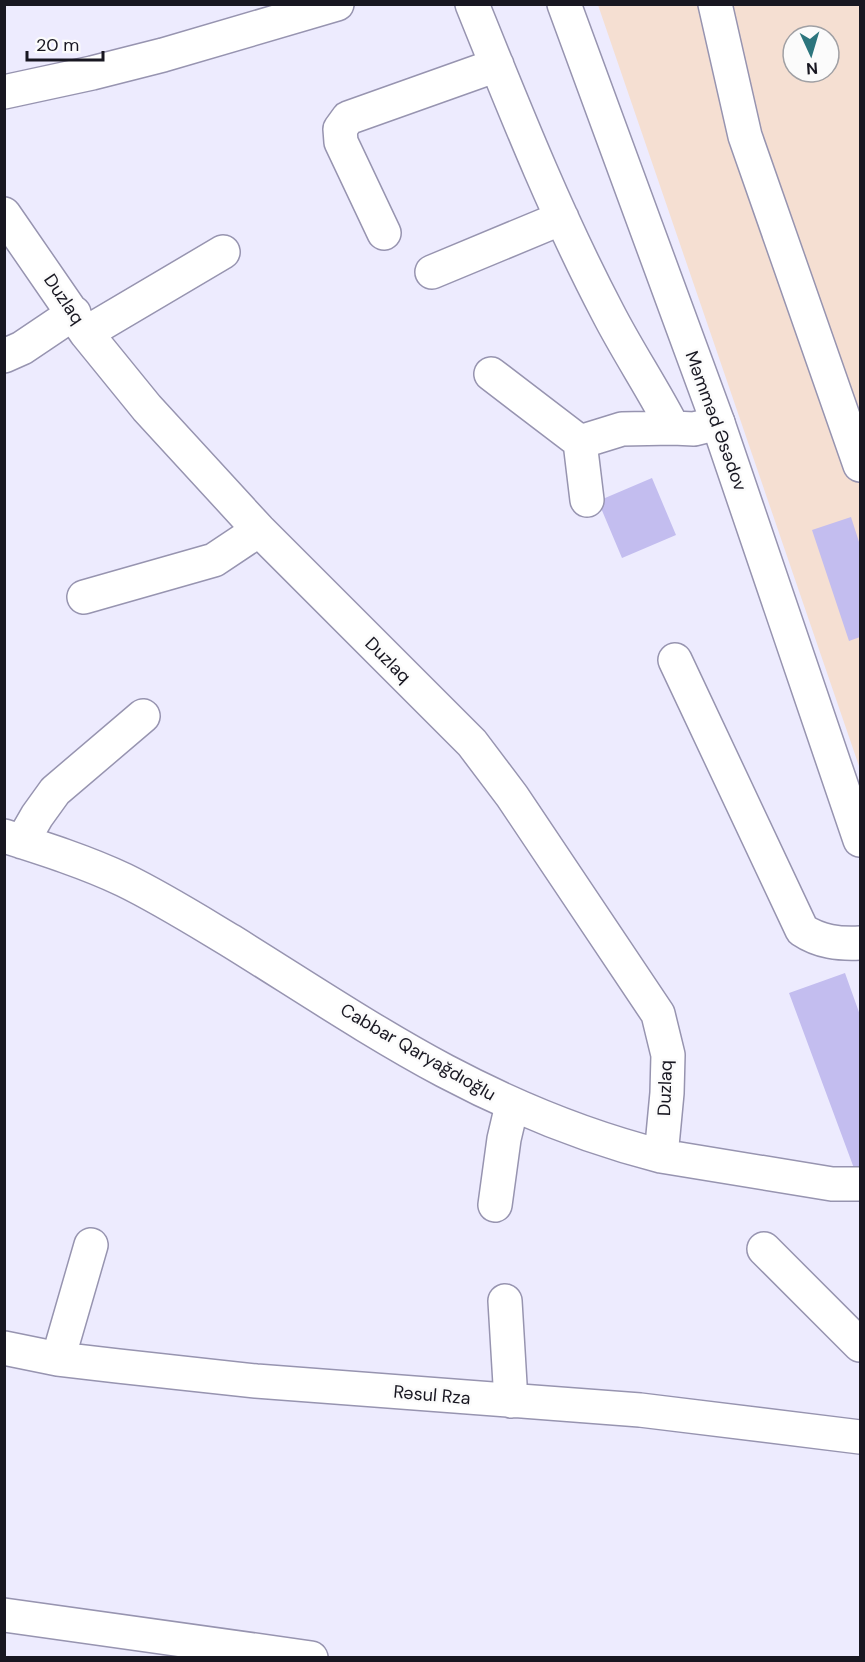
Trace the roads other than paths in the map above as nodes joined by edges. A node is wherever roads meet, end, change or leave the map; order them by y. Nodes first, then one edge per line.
1 (337, 4) edge
2 (472, 4) edge
3 (564, 4) edge
4 (715, 4) edge
5 (497, 65) junction
6 (4, 92) edge
7 (4, 214) edge
8 (562, 218) junction
9 (384, 233) dead end
10 (224, 252) dead end
11 (432, 272) dead end
12 (80, 323) junction
13 (4, 356) edge
14 (491, 374) dead end
15 (848, 389) edge
16 (718, 423) junction
17 (673, 428) junction
18 (580, 442) junction
19 (861, 465) edge
20 (586, 500) dead end
21 (258, 530) junction
22 (84, 597) dead end
23 (675, 660) dead end
24 (143, 716) dead end
25 (13, 839) edge
26 (861, 840) edge
27 (861, 943) edge
28 (512, 1105) junction
29 (661, 1156) junction
30 (861, 1184) edge
31 (495, 1205) dead end
32 (91, 1245) dead end
33 (764, 1249) dead end
34 (505, 1301) dead end
35 (861, 1345) edge
36 (4, 1347) edge
37 (58, 1359) junction
38 (511, 1401) junction
39 (861, 1437) edge
40 (4, 1615) edge
41 (311, 1658) edge

1 - 6 street
2 - 5 street
3 - 16 street, Məmməd Əsədov
4 - 15 street
5 - 8 street
5 - 9 street
7 - 12 street, Duzlaq
8 - 11 street
8 - 17 street
10 - 12 street
12 - 13 street
12 - 21 street, Duzlaq
14 - 18 street
15 - 19 street
16 - 17 street
16 - 26 street, Məmməd Əsədov
17 - 18 street
18 - 20 street
21 - 22 street
21 - 29 street, Duzlaq
23 - 27 street
24 - 25 street
25 - 28 street, Cabbar Qaryağdıoğlu
28 - 29 street, Cabbar Qaryağdıoğlu
28 - 31 street
29 - 30 street, Cabbar Qaryağdıoğlu
32 - 37 street
33 - 35 street
34 - 38 street
36 - 37 street, Rəsul Rza
37 - 38 street, Rəsul Rza
38 - 39 street, Rəsul Rza
40 - 41 street

